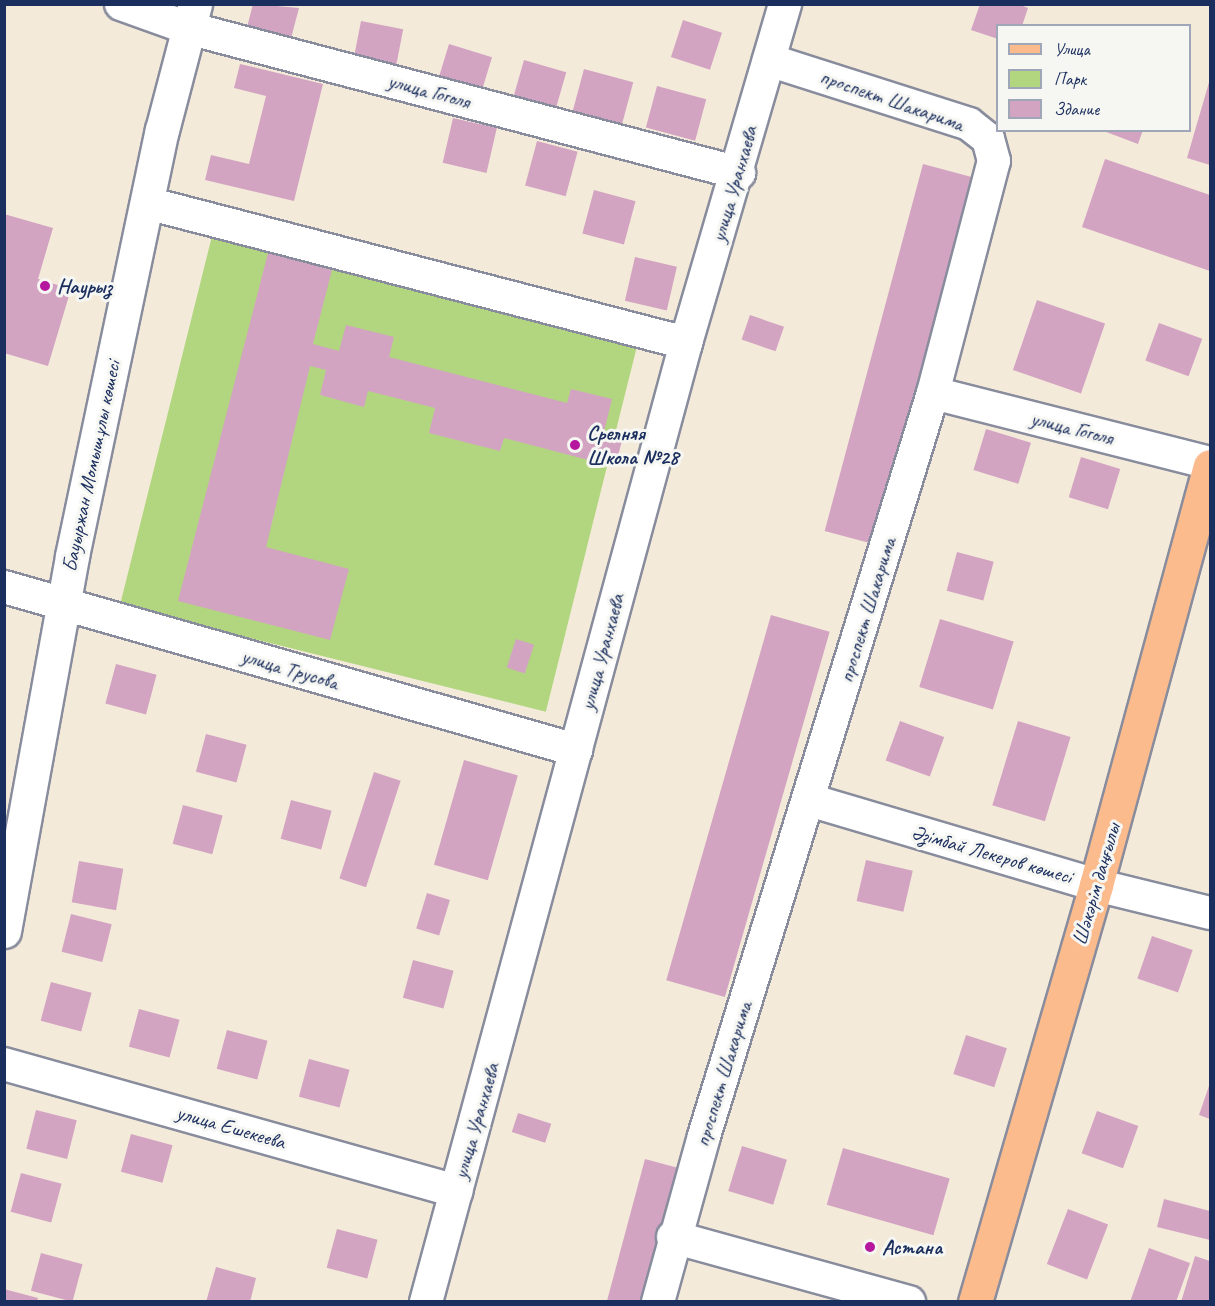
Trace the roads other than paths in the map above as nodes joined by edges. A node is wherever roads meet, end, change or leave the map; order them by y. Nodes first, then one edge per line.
1 (121, 4) edge
2 (785, 4) edge
3 (192, 16) edge
4 (769, 60) junction
5 (738, 173) junction
6 (147, 203) junction
7 (686, 343) junction
8 (933, 393) junction
9 (1210, 465) edge
10 (4, 587) edge
11 (64, 606) junction
12 (576, 750) junction
13 (810, 800) junction
14 (1096, 885) junction
15 (1210, 914) edge
16 (4, 931) edge
17 (4, 1064) edge
18 (457, 1191) junction
19 (674, 1237) junction
20 (426, 1302) edge
21 (658, 1302) edge
22 (909, 1302) edge
23 (975, 1302) edge

1 - 3 street, улица Гоголя
2 - 4 street, улица Уранхаева
3 - 5 street, улица Гоголя
3 - 6 street, Бауыржан Момышұлы көшесі
4 - 5 street, улица Уранхаева
4 - 8 street, проспект Шакарима
5 - 7 street, улица Уранхаева
6 - 7 street
6 - 11 street, Бауыржан Момышұлы көшесі
7 - 12 street, улица Уранхаева
8 - 9 street, улица Гоголя
8 - 13 street, проспект Шакарима
9 - 14 main road, Шәкәрім даңғылы
10 - 11 street, улица Трусова
11 - 12 street, улица Трусова
11 - 16 street, Бауыржан Момышұлы көшесі
12 - 18 street, улица Уранхаева
13 - 14 street, Әзімбай Лекеров көшесі
13 - 19 street, проспект Шакарима
14 - 15 street, Әзімбай Лекеров көшесі
14 - 23 main road, Шәкәрім даңғылы
17 - 18 street, улица Ешекеева
18 - 20 street, улица Уранхаева
19 - 21 street, проспект Шакарима
19 - 22 street

